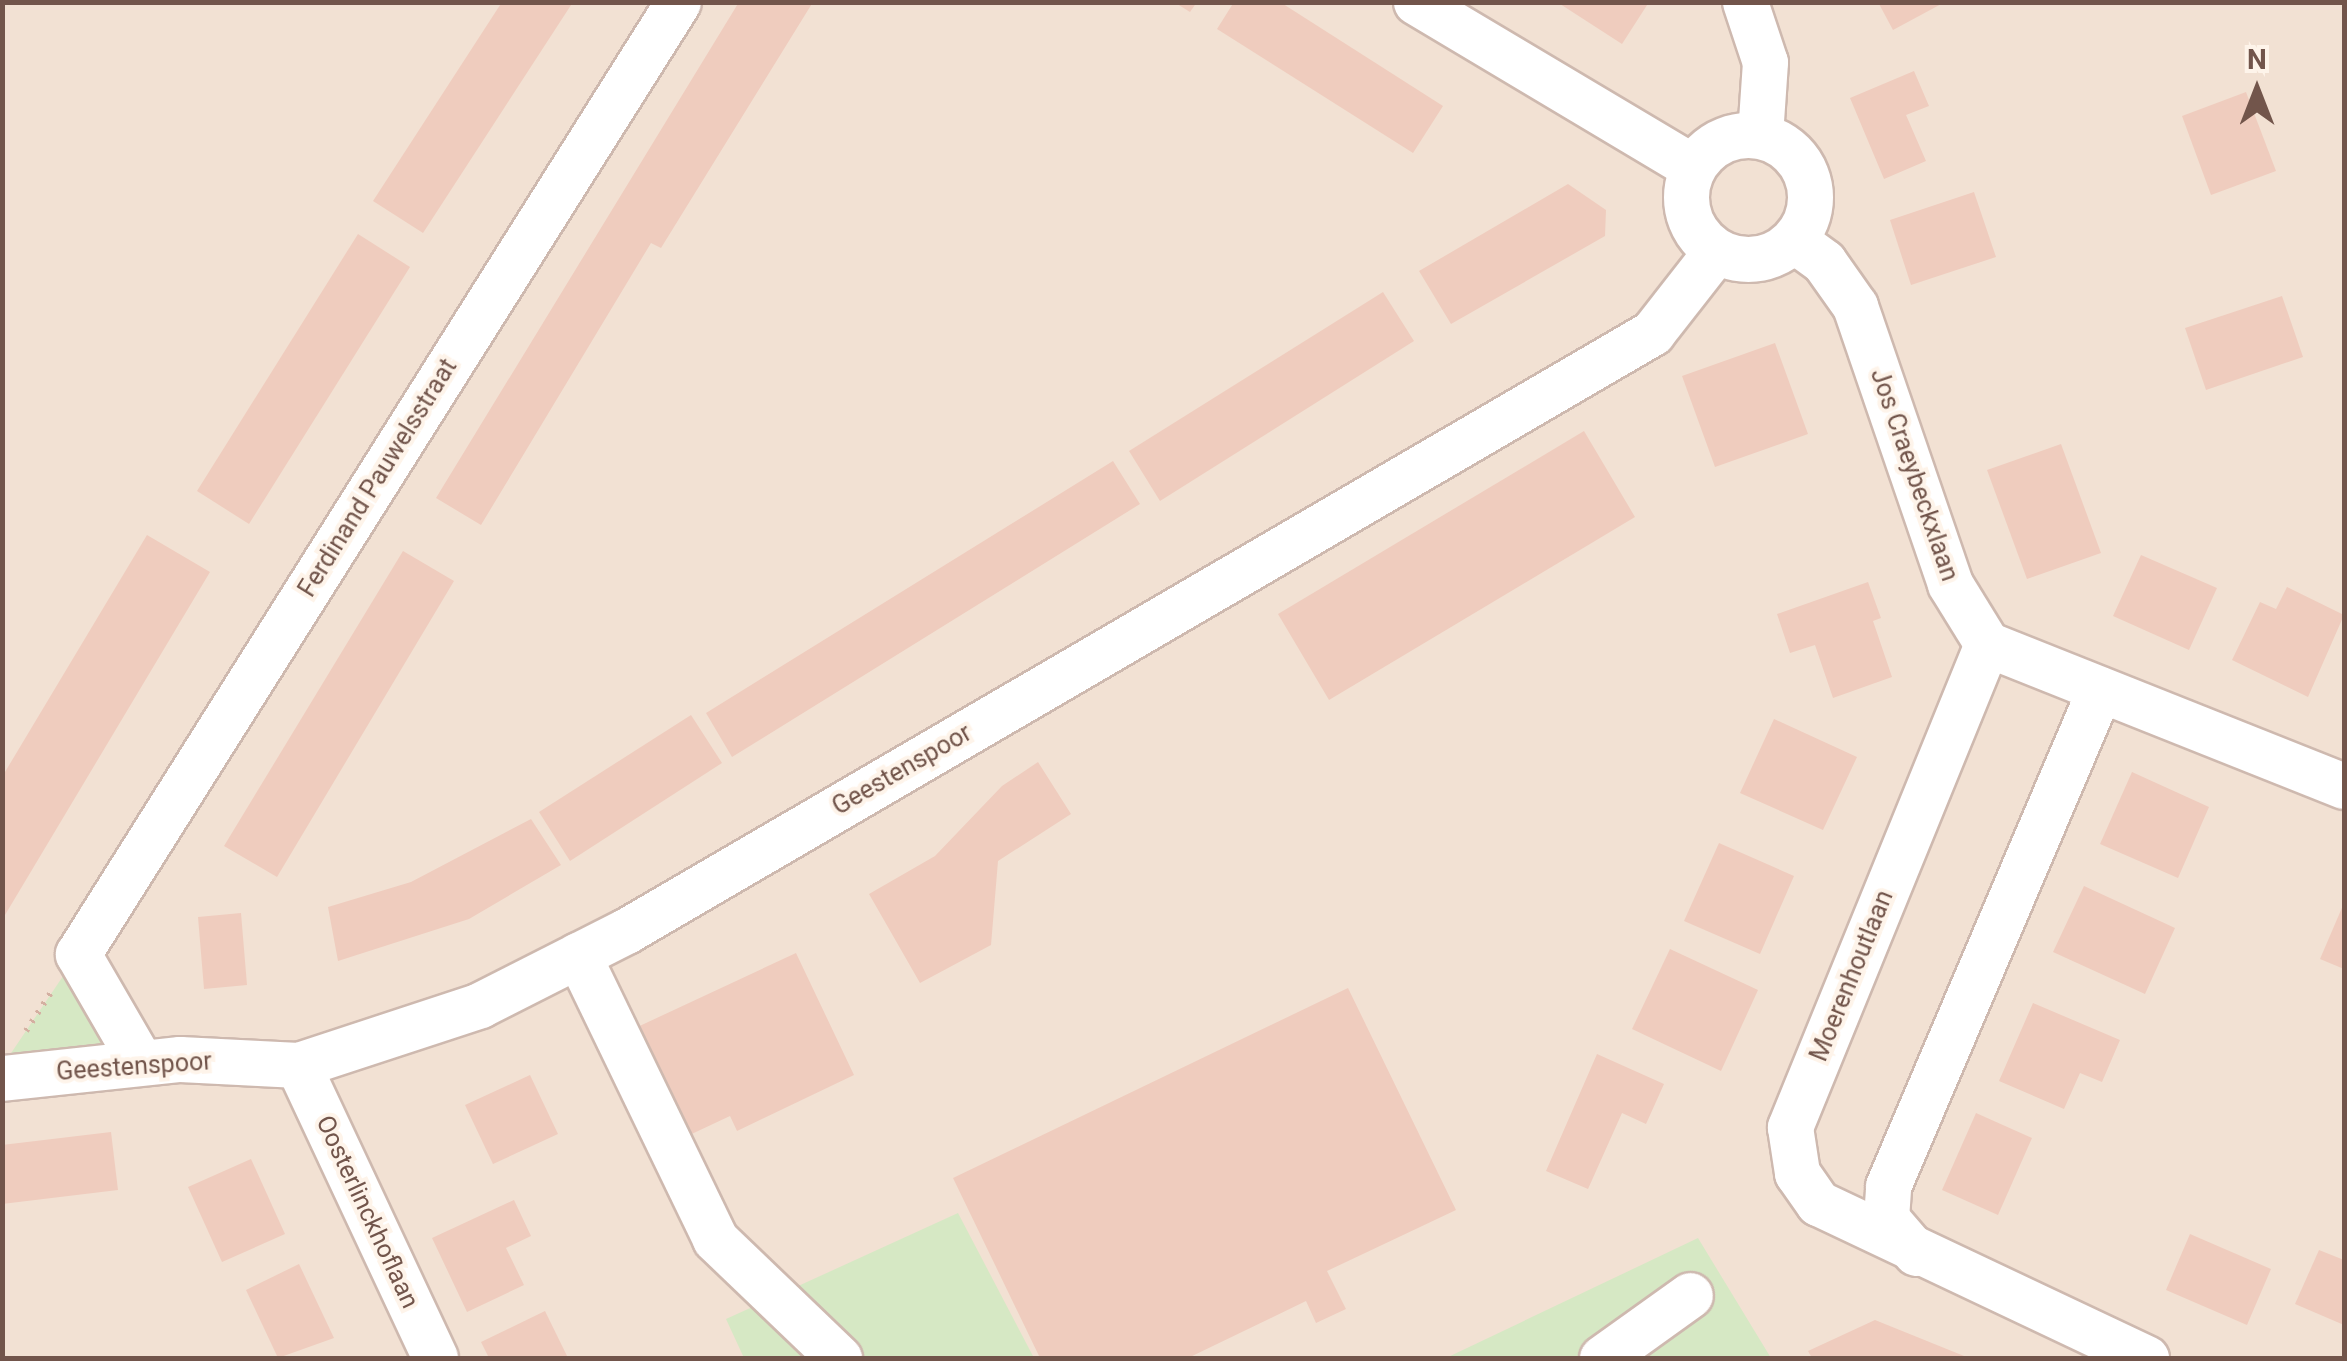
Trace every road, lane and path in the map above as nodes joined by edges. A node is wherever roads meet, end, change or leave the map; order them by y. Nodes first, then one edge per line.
1 (678, 2) edge
2 (1416, 2) edge
3 (1745, 2) edge
4 (1760, 136) junction
5 (1694, 167) junction
6 (1794, 240) junction
7 (1716, 251) junction
8 (1988, 644) junction
9 (2100, 689) junction
10 (2344, 786) edge
11 (78, 954) junction
12 (578, 955) junction
13 (140, 1062) junction
14 (8, 1063) edge
15 (298, 1065) junction
16 (1917, 1254) junction
17 (1690, 1295) dead end
18 (435, 1358) edge
19 (839, 1358) edge
20 (1602, 1358) edge
21 (2146, 1358) edge

1 - 11 street, Ferdinand Pauwelsstraat
2 - 5 street
3 - 4 street
4 - 5 street
4 - 6 street
5 - 7 street
6 - 7 street
6 - 8 street, Jos Craeybeckxlaan
7 - 12 street, Geestenspoor
8 - 9 street
8 - 16 street, Moerenhoutlaan
9 - 10 street
9 - 16 street, Moerenhoutlaan
11 - 13 street
11 - 14 path
12 - 15 street, Geestenspoor
12 - 19 street
13 - 14 street, Geestenspoor
13 - 15 street, Geestenspoor
15 - 18 street, Oosterlinckhoflaan
16 - 21 street, Moerenhoutlaan
17 - 20 street

